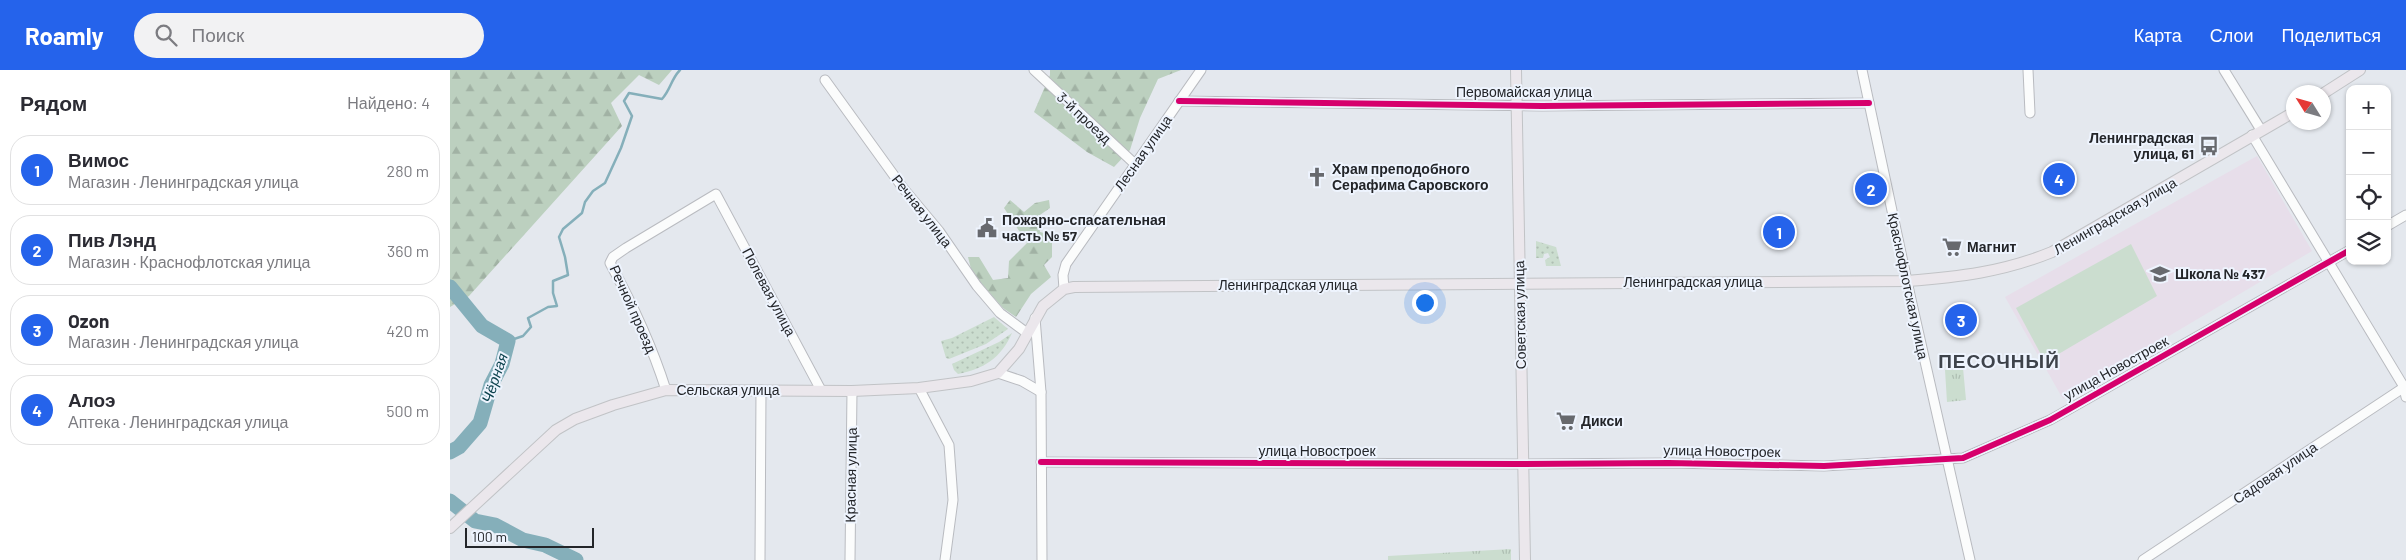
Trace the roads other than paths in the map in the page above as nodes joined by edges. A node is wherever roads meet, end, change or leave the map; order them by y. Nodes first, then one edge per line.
1 (1034, 70) edge
2 (1044, 70) edge
3 (1201, 70) edge
4 (1516, 70) edge
5 (1862, 70) edge
6 (2028, 70) edge
7 (2224, 70) edge
8 (2360, 70) edge
9 (825, 80) dead end
10 (1044, 81) junction
11 (2331, 89) edge
12 (1179, 101) junction
13 (1869, 103) junction
14 (1516, 105) junction
15 (2030, 113) dead end
16 (2286, 117) edge
17 (2257, 133) junction
18 (1136, 165) junction
19 (716, 194) joint
20 (2406, 215) edge
21 (2391, 224) edge
22 (2346, 252) edge
23 (2329, 263) junction
24 (1906, 281) junction
25 (1519, 283) junction
26 (1064, 289) junction
27 (1035, 317) junction
28 (1027, 333) junction
29 (998, 372) junction
30 (919, 388) junction
31 (666, 390) junction
32 (761, 390) junction
33 (821, 390) junction
34 (2405, 390) edge
35 (852, 391) junction
36 (1041, 392) junction
37 (1947, 458) junction
38 (1041, 462) junction
39 (1523, 464) junction
40 (452, 526) edge
41 (760, 560) edge
42 (850, 560) edge
43 (945, 560) edge
44 (1042, 560) edge
45 (1525, 560) edge
46 (1970, 560) edge
47 (2144, 560) edge

1 - 10 street, 3-й проезд
2 - 10 street
3 - 12 street, Лесная улица
4 - 14 main road, Советская улица
5 - 13 street, Краснофлотская улица
6 - 15 street
7 - 17 street
8 - 11 main road
9 - 28 street, Речная улица
10 - 18 street, 3-й проезд
12 - 14 street, Первомайская улица
12 - 18 street, Лесная улица
13 - 14 street, Первомайская улица
13 - 24 street, Краснофлотская улица
14 - 25 main road, Советская улица
16 - 17 main road, Ленинградская улица
17 - 23 street
17 - 24 main road, Ленинградская улица
18 - 26 street, Лесная улица
19 - 31 street, Речной проезд
19 - 33 street, Полевая улица
20 - 21 street
22 - 23 street, улица Новостроек
23 - 34 street
23 - 37 street, улица Новостроек
24 - 25 main road, Ленинградская улица
24 - 37 street, Краснофлотская улица
25 - 26 main road, Ленинградская улица
25 - 39 main road, Советская улица
26 - 27 main road, Ленинградская улица
27 - 28 main road
27 - 36 street
28 - 29 main road
29 - 30 main road, Сельская улица
29 - 36 street
30 - 35 main road, Сельская улица
30 - 43 street
31 - 32 main road, Сельская улица
31 - 40 main road, Сельская улица
32 - 33 main road, Сельская улица
32 - 41 street
33 - 35 main road, Сельская улица
34 - 47 street, Садовая улица
35 - 42 street, Красная улица
36 - 38 street
37 - 39 street, улица Новостроек
37 - 46 street, Краснофлотская улица
38 - 39 street, улица Новостроек
38 - 44 street
39 - 45 main road, Советская улица

